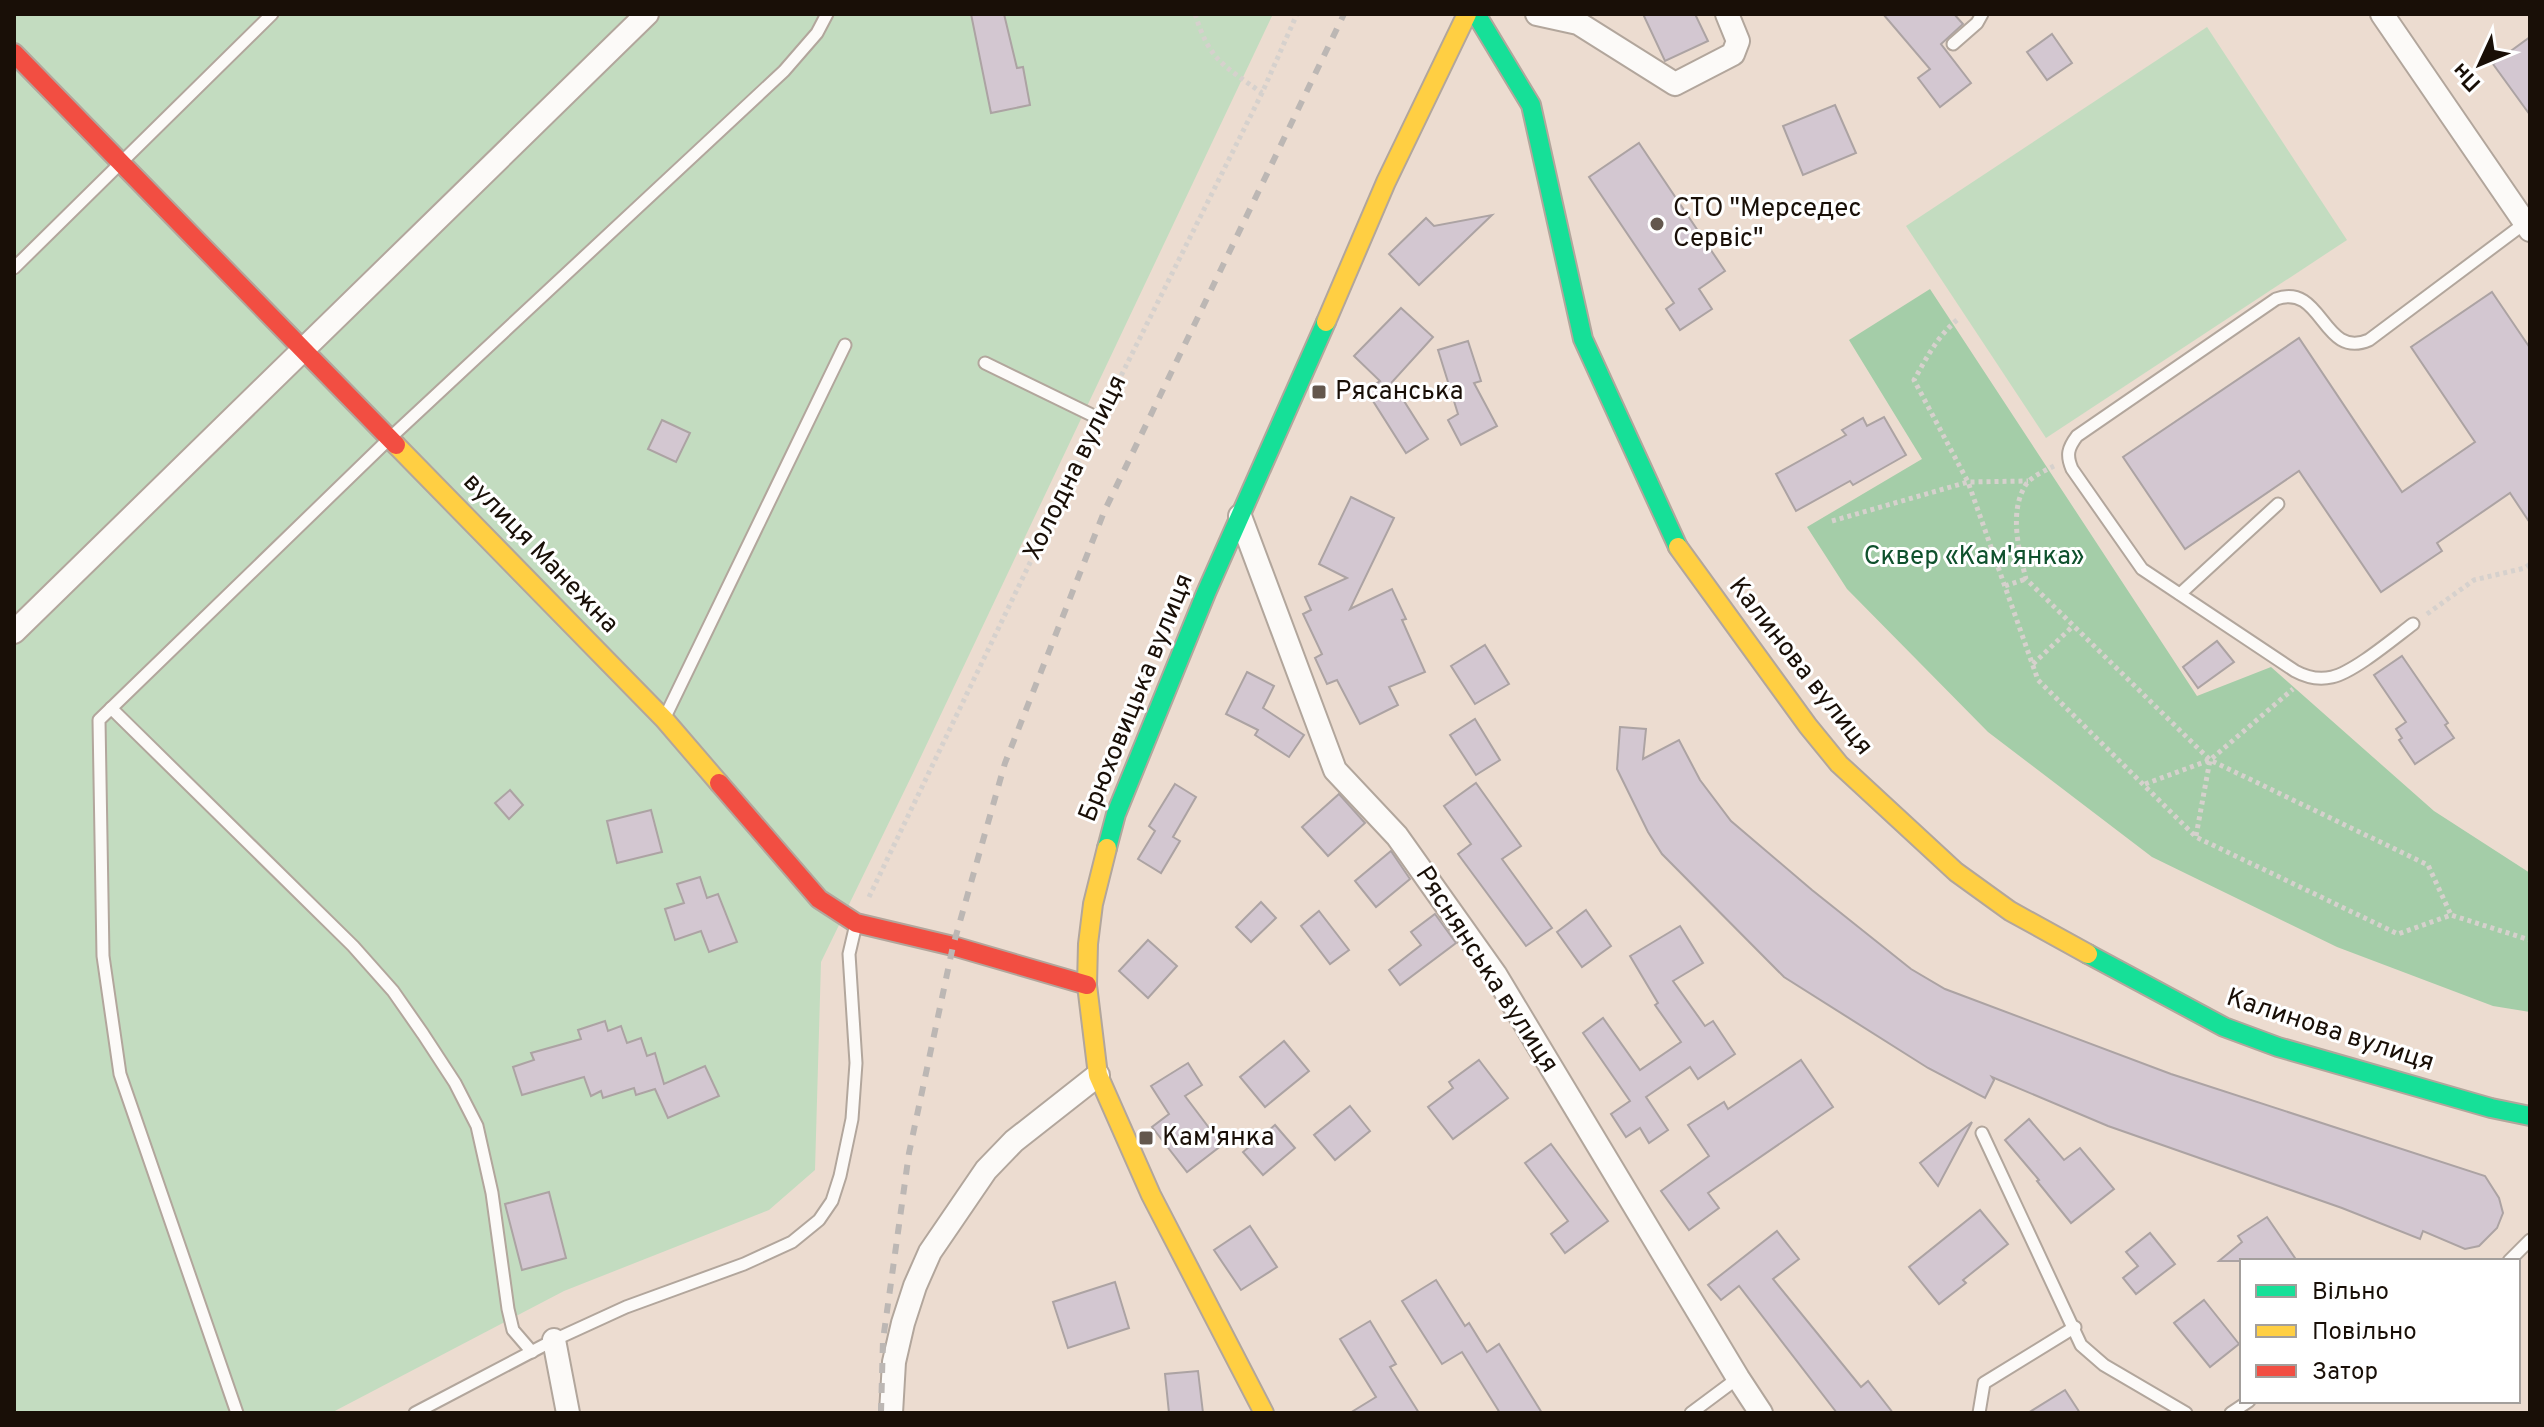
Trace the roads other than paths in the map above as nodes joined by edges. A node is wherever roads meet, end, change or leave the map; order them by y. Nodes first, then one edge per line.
1 (272, 14) edge
2 (647, 14) edge
3 (827, 14) edge
4 (1467, 14) edge
5 (1476, 14) edge
6 (1537, 14) edge
7 (1727, 14) edge
8 (1982, 14) edge
9 (2382, 14) edge
10 (1953, 44) dead end
11 (14, 53) edge
12 (120, 162) junction
13 (2527, 226) edge
14 (14, 268) edge
15 (845, 345) dead end
16 (303, 350) junction
17 (985, 363) dead end
18 (1100, 419) road end
19 (390, 438) junction
20 (2278, 504) dead end
21 (1240, 516) junction
22 (2180, 594) junction
23 (2413, 624) road end
24 (14, 632) edge
25 (111, 708) junction
26 (664, 719) junction
27 (856, 923) junction
28 (1087, 985) junction
29 (1098, 1075) junction
30 (2530, 1116) edge
31 (1982, 1133) dead end
32 (2530, 1240) edge
33 (2511, 1259) edge
34 (2075, 1327) junction
35 (554, 1340) junction
36 (532, 1352) junction
37 (1738, 1378) junction
38 (237, 1413) edge
39 (415, 1413) edge
40 (568, 1413) edge
41 (891, 1413) edge
42 (1264, 1413) edge
43 (1691, 1413) edge
44 (1761, 1413) edge
45 (1979, 1413) edge
46 (2186, 1413) edge

1 - 12 lane
2 - 16 street
3 - 19 lane
4 - 21 street, Брюховицька вулиця
5 - 30 street, Калинова вулиця
6 - 7 street
8 - 10 lane
9 - 13 street
11 - 12 street, вулиця Манежна
12 - 14 lane
12 - 16 street, вулиця Манежна
13 - 22 lane
15 - 26 lane
16 - 19 street, вулиця Манежна
16 - 24 street
17 - 18 lane
19 - 25 lane
19 - 26 street, вулиця Манежна
20 - 22 lane
21 - 28 street, Брюховицька вулиця
21 - 37 street, Ряснянська вулиця
22 - 23 lane
25 - 36 lane
25 - 38 lane
26 - 27 street, вулиця Манежна
27 - 28 street, вулиця Манежна
27 - 35 lane
28 - 29 street, Брюховицька вулиця
29 - 41 street
29 - 42 street, Брюховицька вулиця
31 - 34 lane
32 - 33 lane
34 - 45 lane
34 - 46 lane
35 - 36 lane
35 - 40 street
36 - 39 lane
37 - 43 lane
37 - 44 street, Ряснянська вулиця

